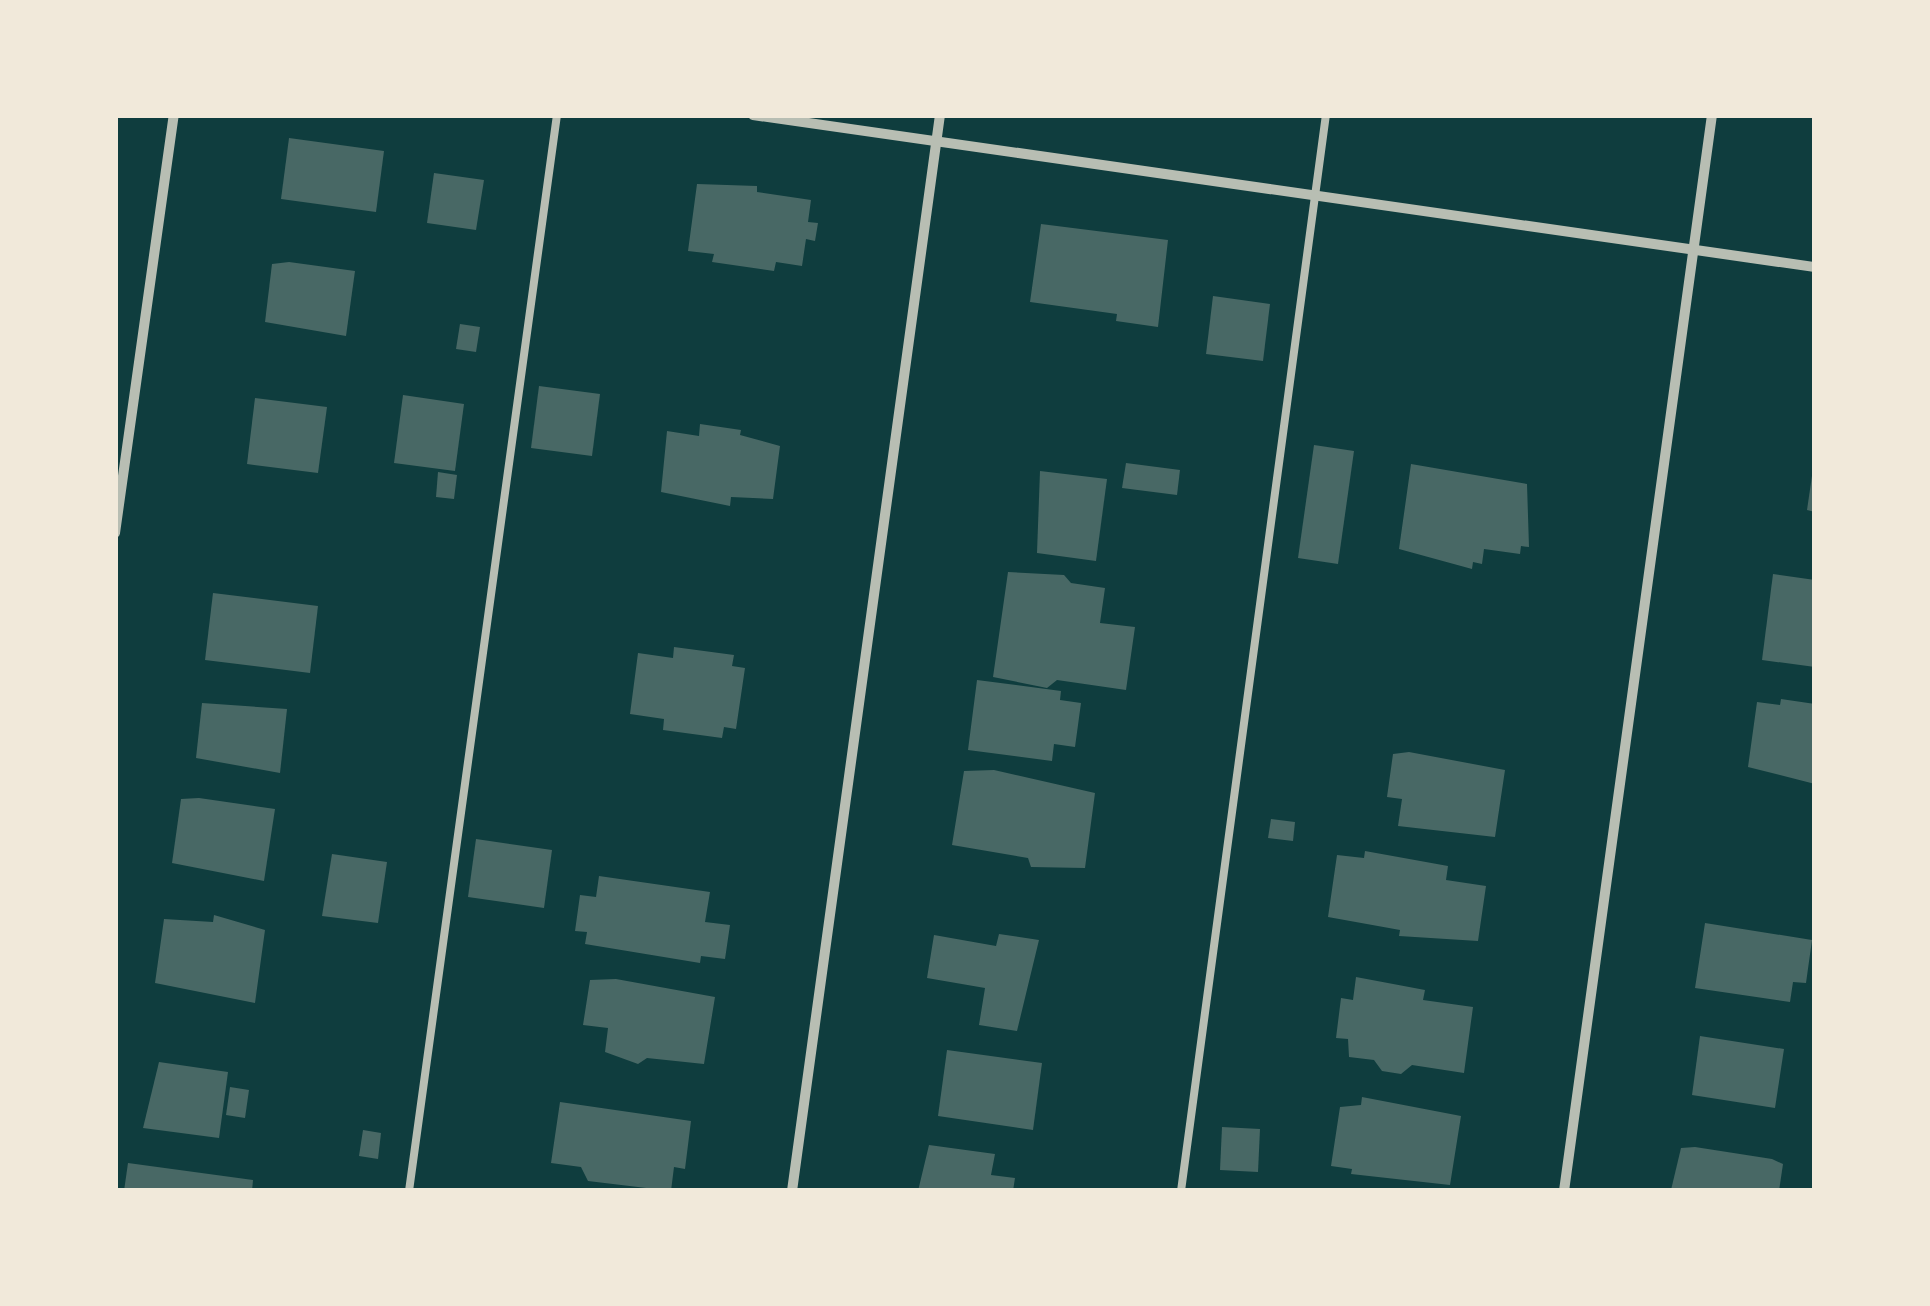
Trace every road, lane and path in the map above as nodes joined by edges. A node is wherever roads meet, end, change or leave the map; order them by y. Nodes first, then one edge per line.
1 (174, 115) edge
2 (558, 115) edge
3 (753, 115) edge
4 (940, 115) edge
5 (1326, 115) edge
6 (1712, 115) edge
7 (936, 141) junction
8 (1316, 196) junction
9 (1694, 251) junction
10 (1815, 267) edge
11 (115, 533) edge
12 (409, 1191) edge
13 (792, 1191) edge
14 (1181, 1191) edge
15 (1564, 1191) edge

1 - 11 street
2 - 12 lane
3 - 7 street
4 - 7 street
5 - 8 lane
6 - 9 street
7 - 8 street
7 - 13 street
8 - 9 street
8 - 14 lane
9 - 10 street
9 - 15 street

